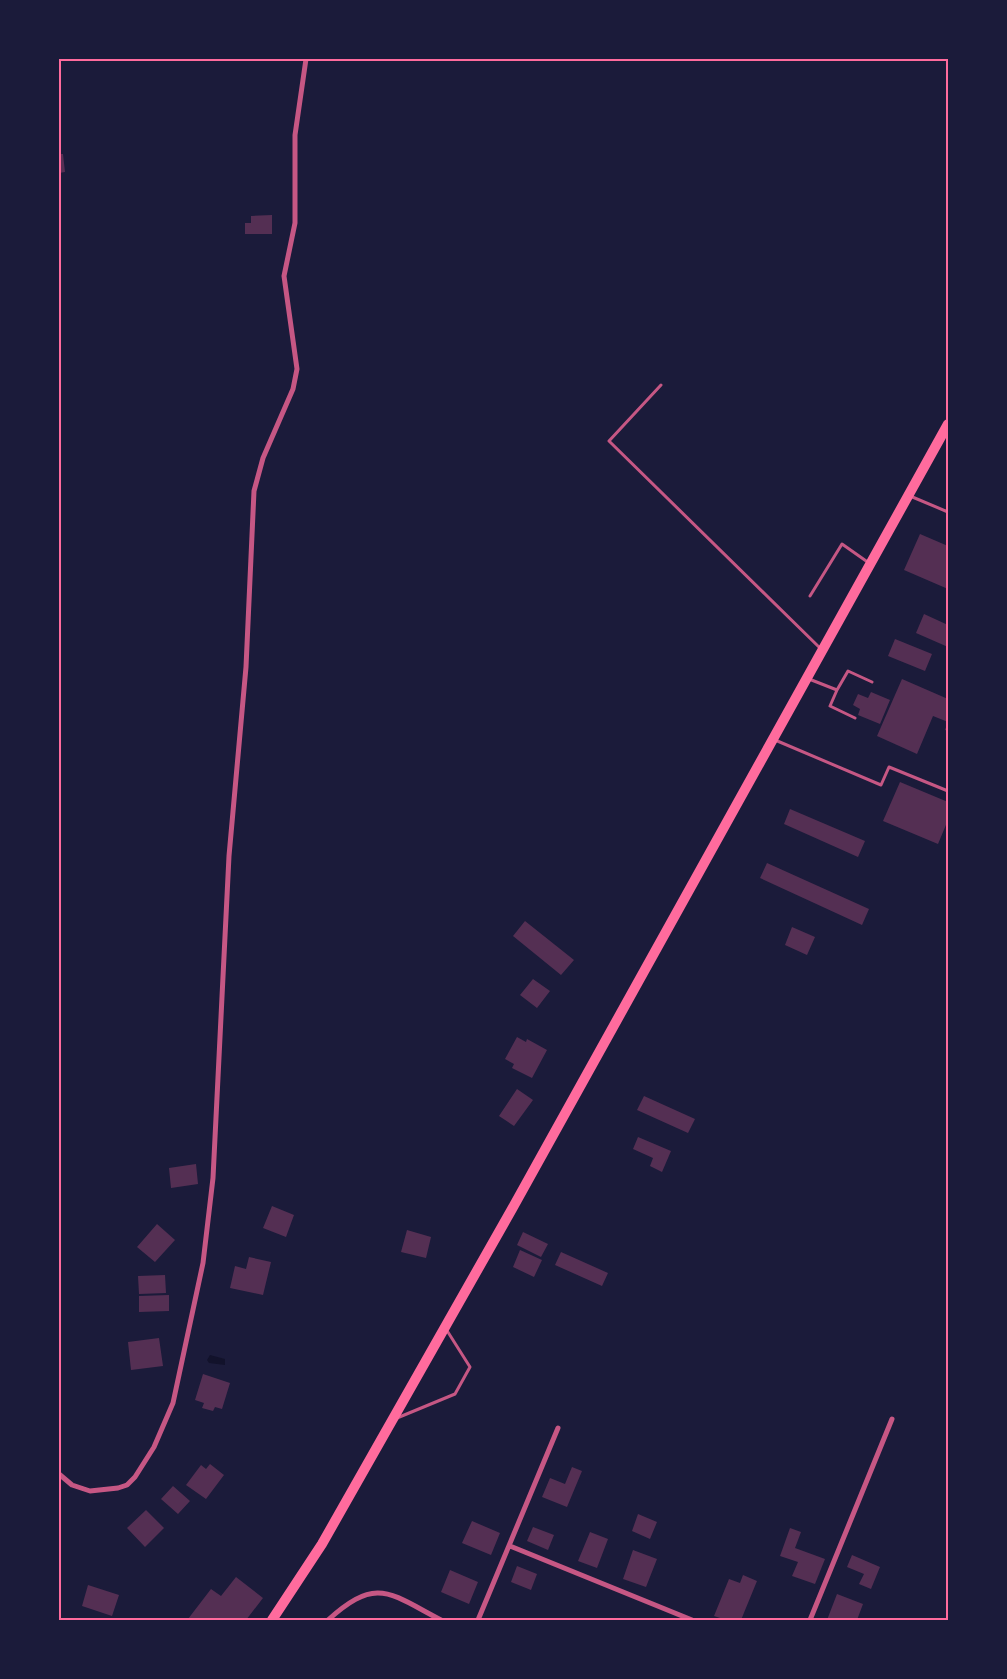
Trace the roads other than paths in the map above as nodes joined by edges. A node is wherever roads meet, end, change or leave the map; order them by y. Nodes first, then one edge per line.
1 (306, 59) edge
2 (661, 385) dead end
3 (948, 424) edge
4 (908, 496) junction
5 (948, 512) edge
6 (870, 563) junction
7 (810, 596) dead end
8 (822, 650) junction
9 (806, 677) junction
10 (872, 682) dead end
11 (837, 690) junction
12 (855, 718) dead end
13 (772, 739) junction
14 (948, 791) edge
15 (444, 1327) junction
16 (892, 1419) dead end
17 (392, 1420) junction
18 (558, 1428) dead end
19 (59, 1474) edge
20 (510, 1546) junction
21 (272, 1620) edge
22 (328, 1620) edge
23 (441, 1620) edge
24 (478, 1620) edge
25 (692, 1620) edge
26 (810, 1620) edge

1 - 19 street
2 - 8 lane
3 - 4 highway
4 - 5 lane
4 - 6 highway
6 - 7 lane
6 - 8 highway
8 - 9 highway
9 - 11 lane
9 - 13 highway
10 - 11 lane
11 - 12 lane
13 - 14 lane
13 - 15 highway
15 - 17 highway
15 - 17 lane
16 - 26 street
17 - 21 highway
18 - 20 street
20 - 24 street
20 - 25 street
22 - 23 street

